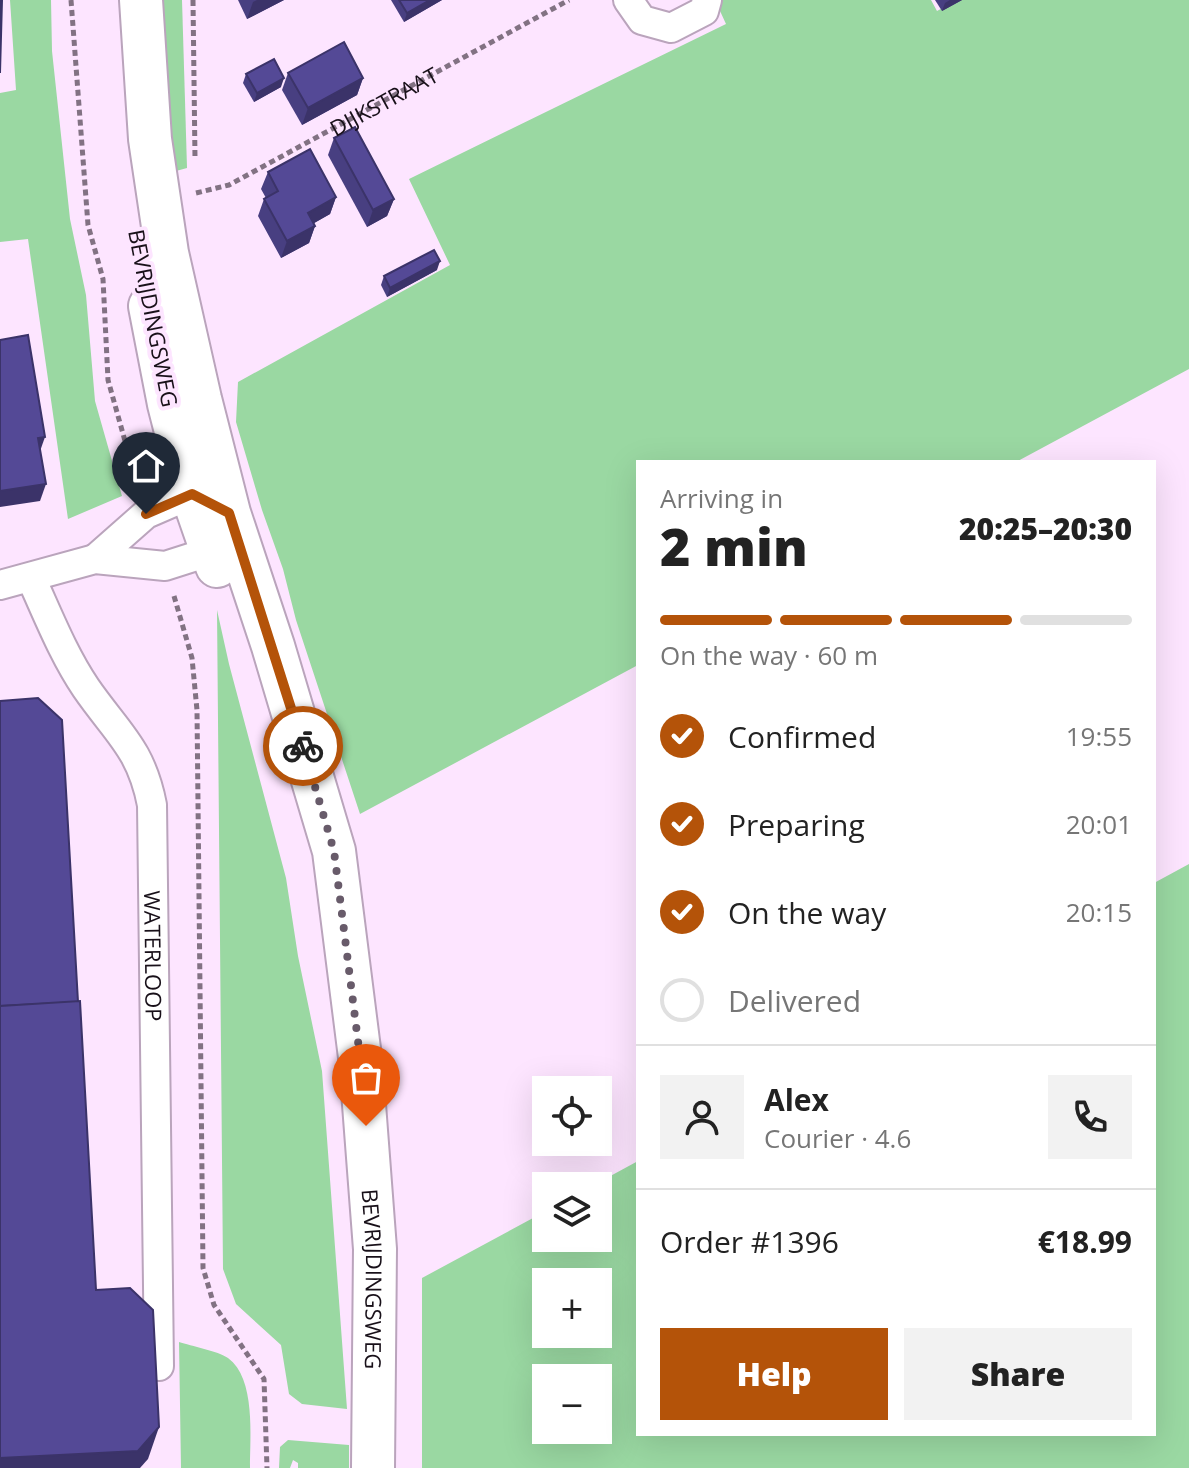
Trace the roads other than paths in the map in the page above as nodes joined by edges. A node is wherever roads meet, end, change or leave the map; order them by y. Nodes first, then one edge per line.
1 (113, 0) edge
2 (141, 0) edge
3 (628, 0) edge
4 (707, 0) edge
5 (192, 494) junction
6 (229, 513) junction
7 (212, 551) junction
8 (95, 559) junction
9 (31, 578) junction
10 (0, 585) edge
11 (345, 946) junction
12 (159, 1366) edge
13 (373, 1468) edge

1 - 5 main road, BEVRIJDINGSWEG
2 - 6 main road, BEVRIJDINGSWEG
3 - 4 street
5 - 6 street
5 - 7 main road, BEVRIJDINGSWEG
5 - 8 street
6 - 7 street
6 - 11 main road, BEVRIJDINGSWEG
7 - 8 street
7 - 11 main road, BEVRIJDINGSWEG
8 - 9 street
9 - 10 street
9 - 12 street, WATERLOOP
11 - 13 main road, BEVRIJDINGSWEG

